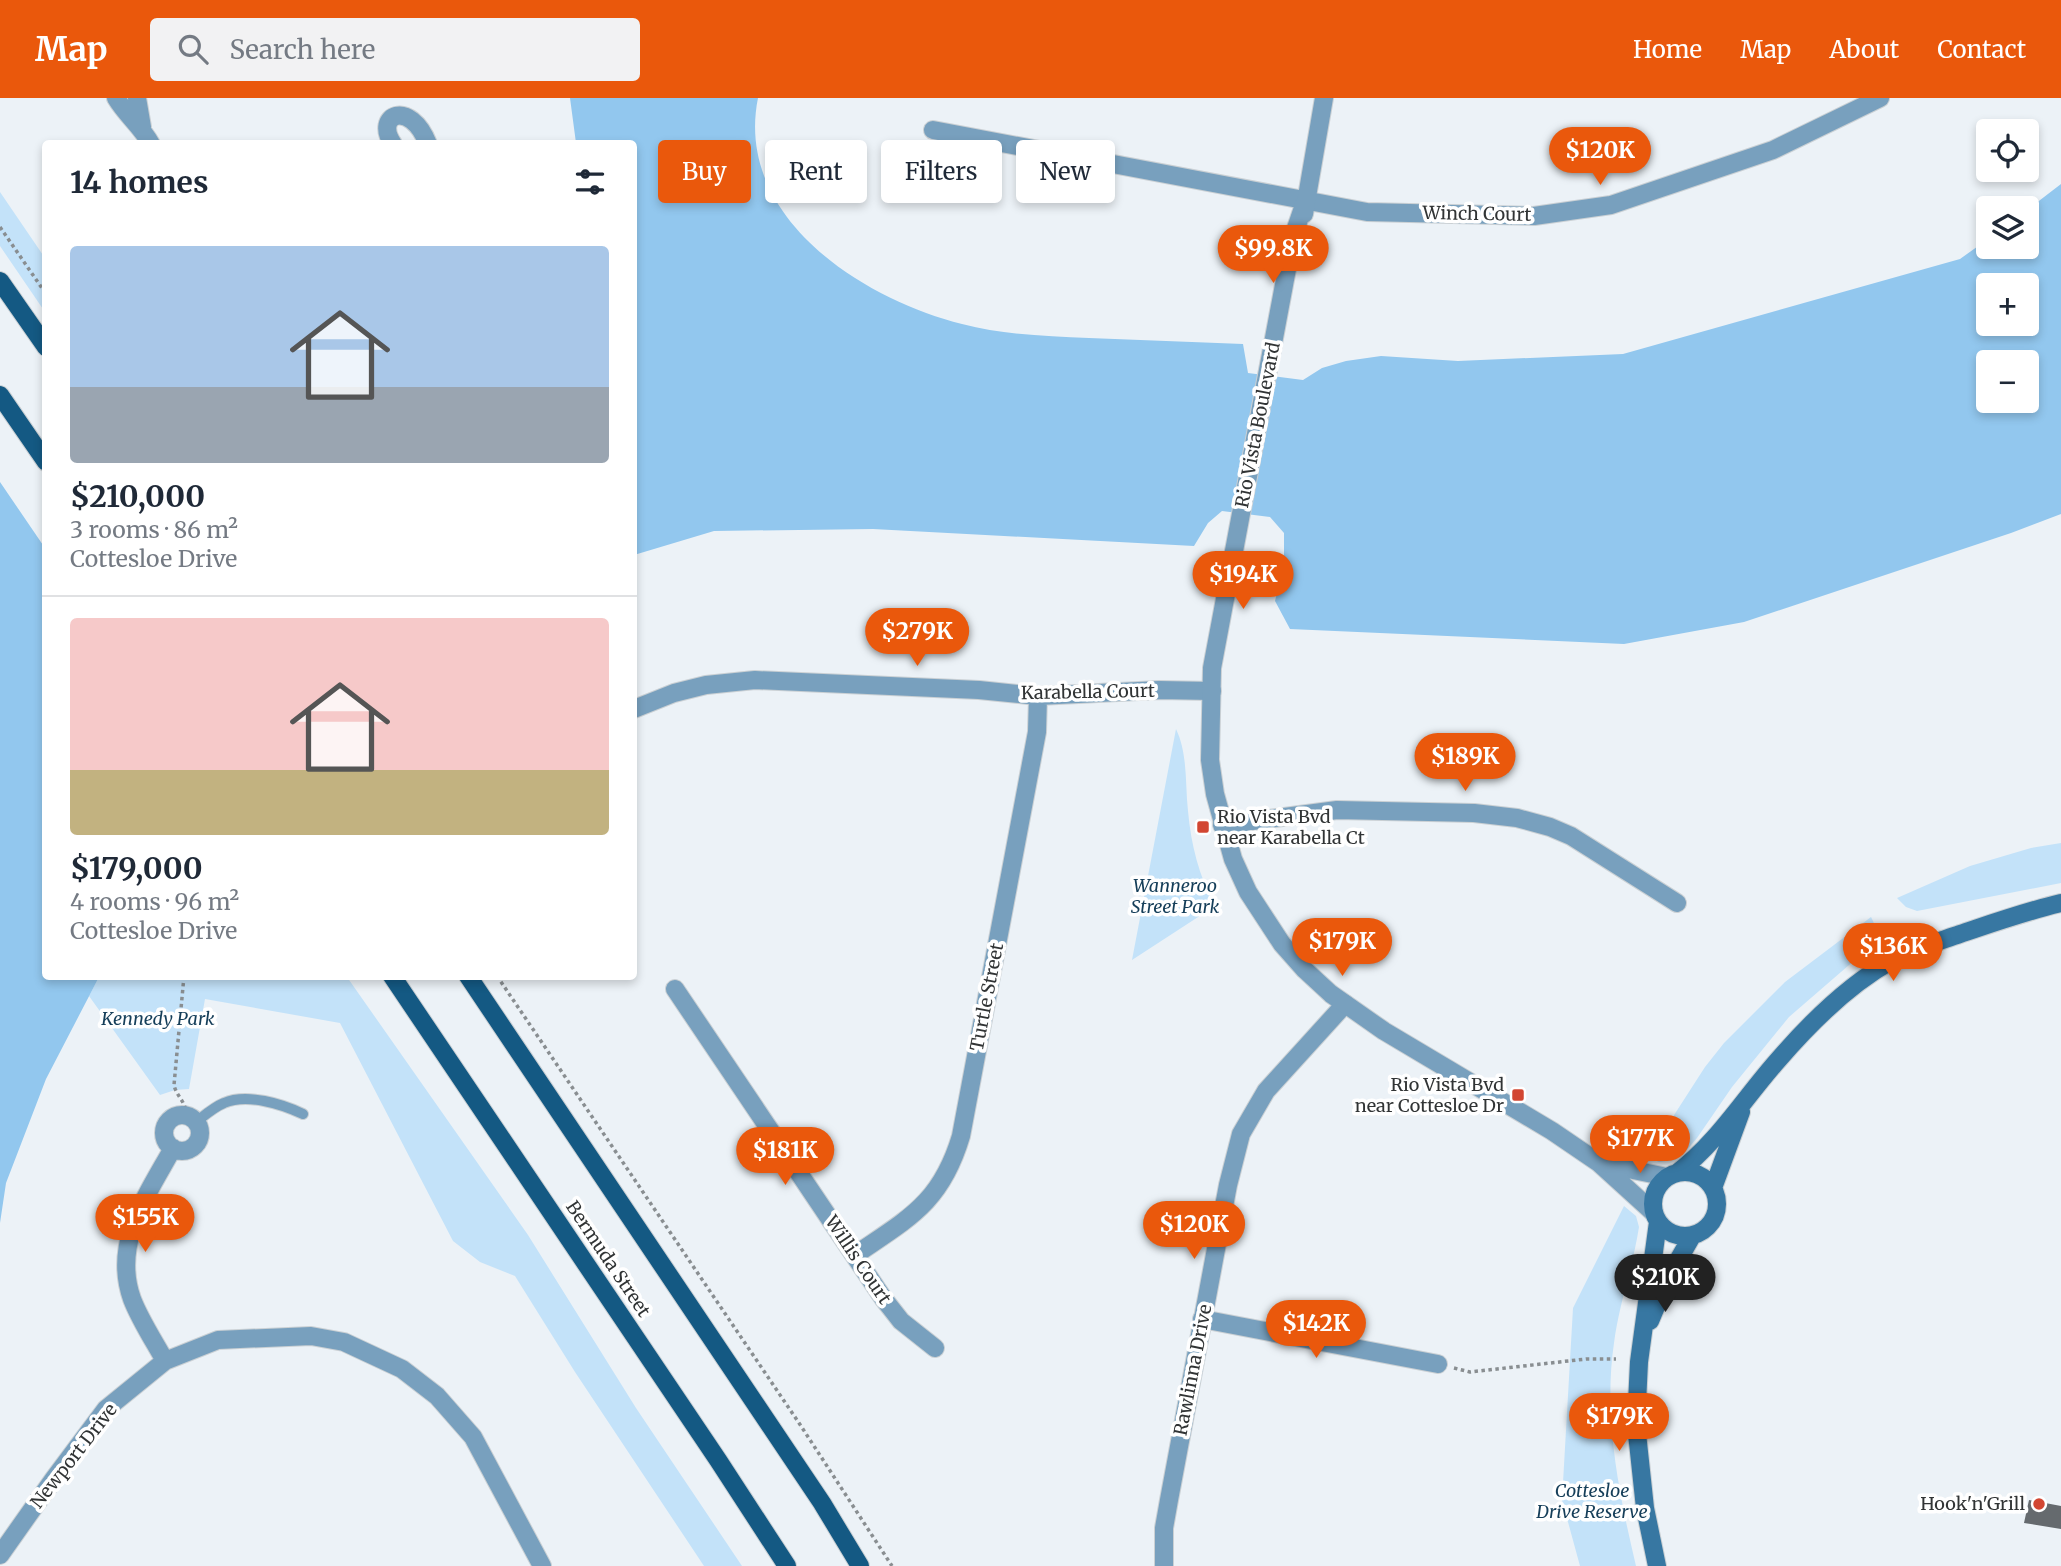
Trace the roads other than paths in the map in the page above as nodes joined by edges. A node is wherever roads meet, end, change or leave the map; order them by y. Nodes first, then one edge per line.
1 (116, 98) edge
2 (137, 98) edge
3 (1324, 98) edge
4 (1880, 98) edge
5 (142, 127) junction
6 (933, 130) dead end
7 (149, 140) edge
8 (390, 140) edge
9 (426, 140) edge
10 (1305, 202) junction
11 (0, 281) edge
12 (42, 342) edge
13 (0, 394) edge
14 (42, 456) edge
15 (1212, 691) junction
16 (1038, 696) junction
17 (637, 708) edge
18 (1222, 825) junction
19 (1677, 903) dead end
20 (2061, 903) edge
21 (395, 980) edge
22 (471, 980) edge
23 (675, 989) dead end
24 (1345, 1004) junction
25 (1746, 1099) junction
26 (303, 1114) dead end
27 (192, 1119) junction
28 (173, 1149) junction
29 (1599, 1163) junction
30 (1672, 1175) junction
31 (1713, 1188) junction
32 (1656, 1217) junction
33 (1692, 1236) junction
34 (855, 1255) junction
35 (1202, 1319) junction
36 (1643, 1336) junction
37 (935, 1348) dead end
38 (165, 1361) junction
39 (1438, 1364) road end
40 (2, 1558) edge
41 (542, 1566) edge
42 (787, 1566) edge
43 (860, 1566) edge
44 (1164, 1566) edge
45 (1657, 1566) edge

1 - 5 street
2 - 5 street
3 - 10 street, Rio Vista Boulevard
4 - 10 street, Winch Court
5 - 7 street
6 - 10 street, Winch Court
8 - 9 street
10 - 15 street, Rio Vista Boulevard
11 - 12 main road
13 - 14 main road
15 - 16 street, Karabella Court
15 - 18 street, Rio Vista Boulevard
16 - 17 street, Karabella Court
16 - 34 street, Turtle Street
18 - 19 street
18 - 24 street, Rio Vista Boulevard
20 - 25 main road
21 - 42 main road, Bermuda Street
22 - 43 main road
23 - 34 street, Willis Court
24 - 29 street, Rio Vista Boulevard
24 - 35 street, Rawlinna Drive
25 - 30 main road
25 - 31 main road
26 - 27 lane
27 - 28 street
27 - 28 street
28 - 38 street
29 - 30 street, Rio Vista Boulevard
29 - 32 street, Rio Vista Boulevard
30 - 31 main road
30 - 32 main road
31 - 33 main road
32 - 33 main road
32 - 36 main road
33 - 36 main road
34 - 37 street, Willis Court
35 - 39 street
35 - 44 street, Rawlinna Drive
36 - 45 main road
38 - 40 street, Newport Drive
38 - 41 street, Newport Drive

